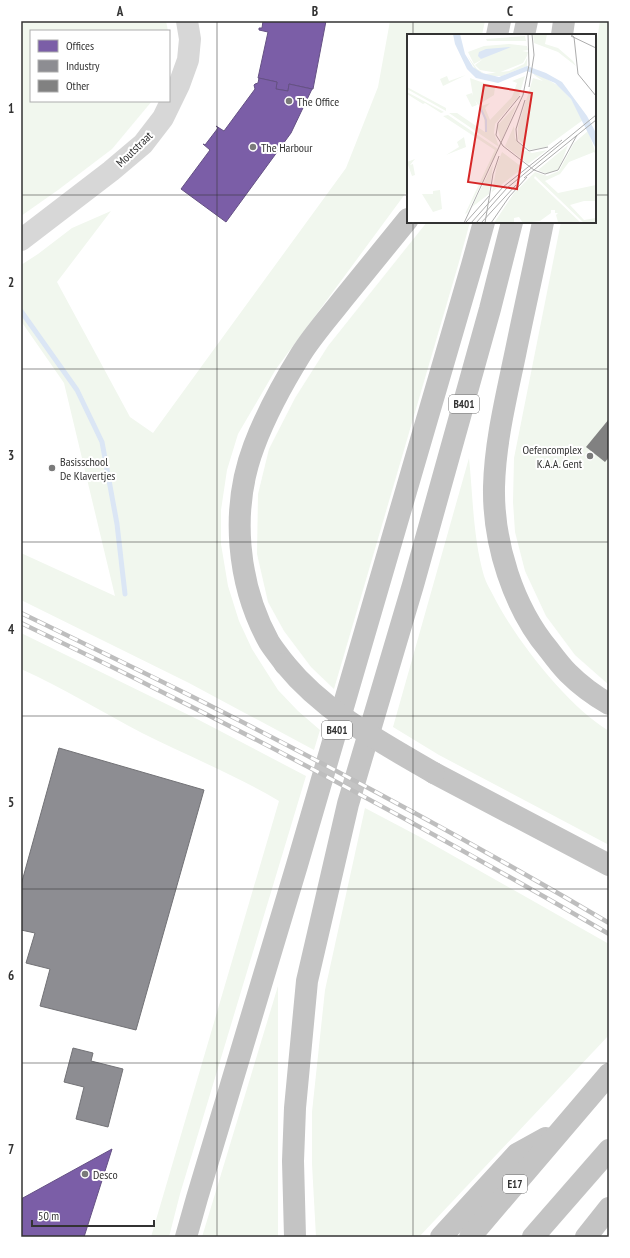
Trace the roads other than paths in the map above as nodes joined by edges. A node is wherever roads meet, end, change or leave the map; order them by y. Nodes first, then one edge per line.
1 (187, 21) edge
2 (500, 21) edge
3 (526, 21) edge
4 (564, 21) edge
5 (497, 34) edge
6 (524, 34) edge
7 (562, 34) edge
8 (407, 220) edge
9 (484, 223) edge
10 (512, 223) edge
11 (543, 223) edge
12 (21, 240) edge
13 (609, 704) edge
14 (609, 866) edge
15 (609, 1074) edge
16 (560, 1130) junction
17 (609, 1150) edge
18 (609, 1208) edge
19 (186, 1237) edge
20 (295, 1237) edge
21 (441, 1237) edge
22 (470, 1237) edge
23 (533, 1237) edge
24 (586, 1237) edge

1 - 12 street, Moutstraat
2 - 5 highway
3 - 6 highway
4 - 7 highway
8 - 14 highway, B401, bridge
9 - 19 highway, B401
10 - 20 highway, B401
11 - 13 highway
15 - 16 highway, E17
16 - 21 highway
16 - 22 highway, E17
17 - 23 highway
18 - 24 highway

